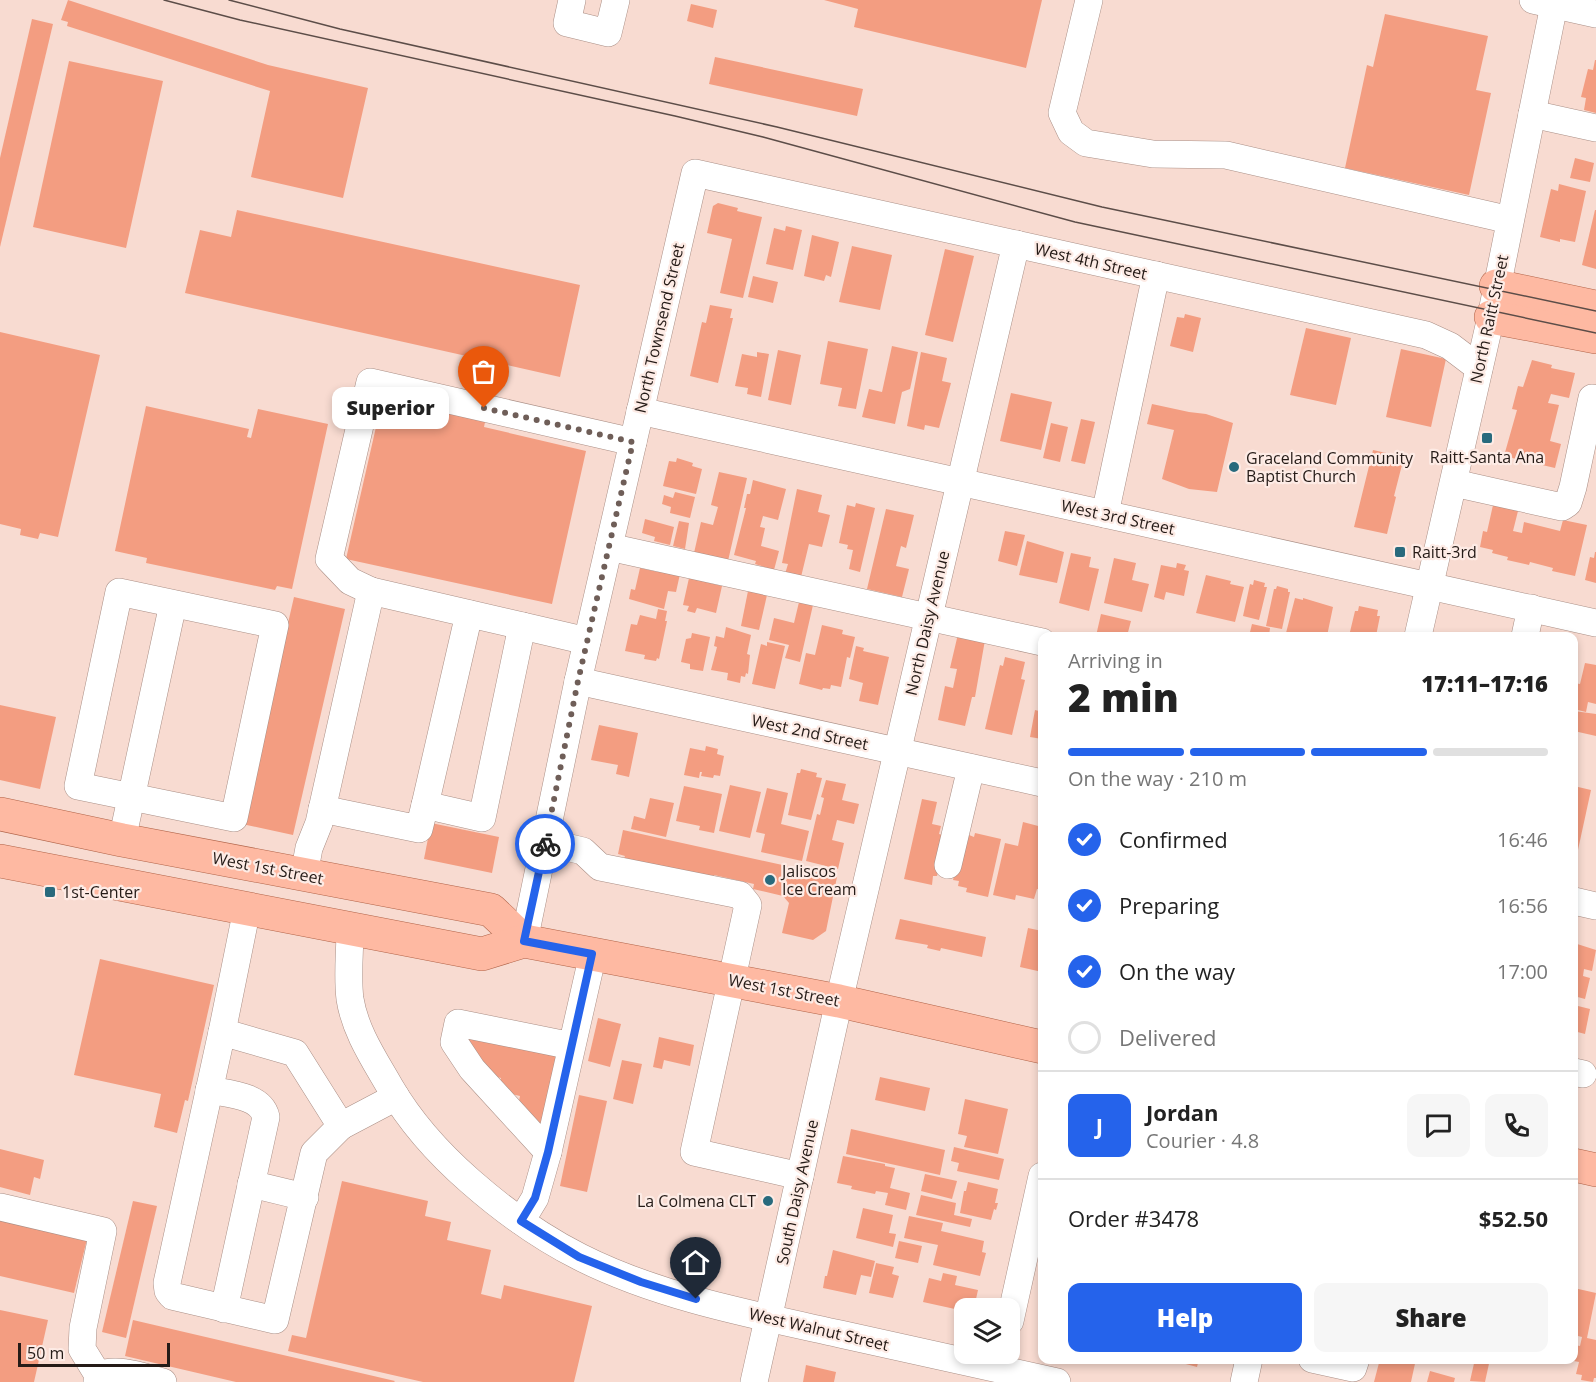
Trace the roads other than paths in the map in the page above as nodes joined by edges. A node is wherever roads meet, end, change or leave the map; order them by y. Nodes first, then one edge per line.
1 (572, 0) edge
2 (616, 0) edge
3 (1089, 0) edge
4 (1548, 2) edge
5 (1596, 14) edge
6 (1532, 114) junction
7 (1596, 128) edge
8 (695, 173) joint
9 (1510, 220) junction
10 (1016, 244) junction
11 (1156, 275) junction
12 (1494, 301) junction
13 (1596, 307) edge
14 (1596, 337) edge
15 (1479, 368) junction
16 (1592, 398) dead end
17 (640, 411) junction
18 (633, 442) junction
19 (960, 482) junction
20 (1454, 483) junction
21 (1105, 514) junction
22 (609, 547) junction
23 (1431, 586) junction
24 (371, 591) junction
25 (173, 604) junction
26 (1531, 608) junction
27 (469, 614) junction
28 (928, 616) junction
29 (1596, 622) edge
30 (522, 626) junction
31 (1420, 632) edge
32 (1526, 632) edge
33 (587, 641) junction
34 (1038, 641) edge
35 (578, 681) junction
36 (897, 752) junction
37 (971, 768) junction
38 (1038, 782) edge
39 (131, 797) junction
40 (425, 805) junction
41 (322, 809) junction
42 (0, 814) edge
43 (122, 840) junction
44 (545, 842) junction
45 (0, 861) edge
46 (948, 865) dead end
47 (304, 875) junction
48 (1578, 902) edge
49 (1596, 906) edge
50 (247, 909) junction
51 (350, 929) junction
52 (524, 941) junction
53 (592, 954) junction
54 (733, 980) junction
55 (838, 1001) junction
56 (222, 1032) junction
57 (572, 1046) junction
58 (1038, 1046) edge
59 (209, 1090) junction
60 (396, 1097) junction
61 (341, 1126) junction
62 (548, 1152) junction
63 (1578, 1166) edge
64 (1596, 1170) edge
65 (800, 1176) junction
66 (251, 1184) junction
67 (1038, 1194) edge
68 (305, 1197) junction
69 (0, 1207) edge
70 (521, 1221) junction
71 (1015, 1298) edge
72 (224, 1309) junction
73 (769, 1318) junction
74 (1248, 1364) edge
75 (1335, 1364) edge
76 (1354, 1364) edge
77 (999, 1368) edge
78 (97, 1378) edge
79 (163, 1382) edge
80 (754, 1382) edge
81 (1057, 1382) edge
82 (1244, 1382) edge

1 - 2 street
3 - 9 street
4 - 5 street
4 - 6 street, North Raitt Street
6 - 7 street
6 - 9 street, North Raitt Street
8 - 10 street, West 4th Street
8 - 17 street, North Townsend Street
9 - 12 street, North Raitt Street
10 - 11 street, West 4th Street
10 - 19 street, North Daisy Avenue
11 - 15 street, West 4th Street
11 - 21 street
12 - 13 main road
12 - 14 main road
12 - 15 street, North Raitt Street
15 - 20 street, North Raitt Street
16 - 20 street
17 - 18 street, North Townsend Street
17 - 19 street, West 3rd Street
18 - 22 street, North Townsend Street
18 - 24 street
19 - 21 street, West 3rd Street
19 - 28 street, North Daisy Avenue
20 - 23 street, North Raitt Street
21 - 23 street, West 3rd Street
22 - 28 street
22 - 33 street, North Townsend Street
23 - 26 street, West 3rd Street
23 - 31 street, North Raitt Street
24 - 27 street
24 - 41 street
25 - 39 street
25 - 39 street
25 - 39 street
26 - 29 street, West 3rd Street
26 - 32 street
27 - 30 street
27 - 40 street
28 - 34 street
28 - 36 street, North Daisy Avenue
30 - 33 street
30 - 40 street
33 - 35 street, North Townsend Street
35 - 36 street, West 2nd Street
35 - 44 street, North Townsend Street
36 - 37 street, West 2nd Street
36 - 55 street, North Daisy Avenue
37 - 38 street, West 2nd Street
37 - 46 street
39 - 43 street
40 - 41 street
41 - 47 street
42 - 43 main road, West 1st Street
43 - 47 main road, West 1st Street
44 - 52 street, North Townsend Street
44 - 54 street
45 - 50 main road, West 1st Street
47 - 52 main road, West 1st Street
48 - 49 street
50 - 51 main road, West 1st Street
50 - 56 street
51 - 52 main road, West 1st Street
51 - 60 street, West Walnut Street
52 - 53 main road, West 1st Street
53 - 54 main road, West 1st Street
53 - 57 street
54 - 55 main road, West 1st Street
54 - 65 street
55 - 58 main road, West 1st Street
55 - 65 street, South Daisy Avenue
56 - 59 street
56 - 61 street
57 - 62 street
57 - 62 street
59 - 66 street
59 - 72 street
60 - 61 street
60 - 70 street, West Walnut Street
61 - 68 street
62 - 70 street
63 - 64 main road
65 - 73 street, South Daisy Avenue
66 - 68 street
66 - 72 street
67 - 71 street
68 - 72 street
69 - 78 street
70 - 73 street, West Walnut Street
73 - 77 street, West Walnut Street
73 - 80 street, South Daisy Avenue
74 - 82 street
75 - 76 street
77 - 81 street, West Walnut Street
78 - 79 street

